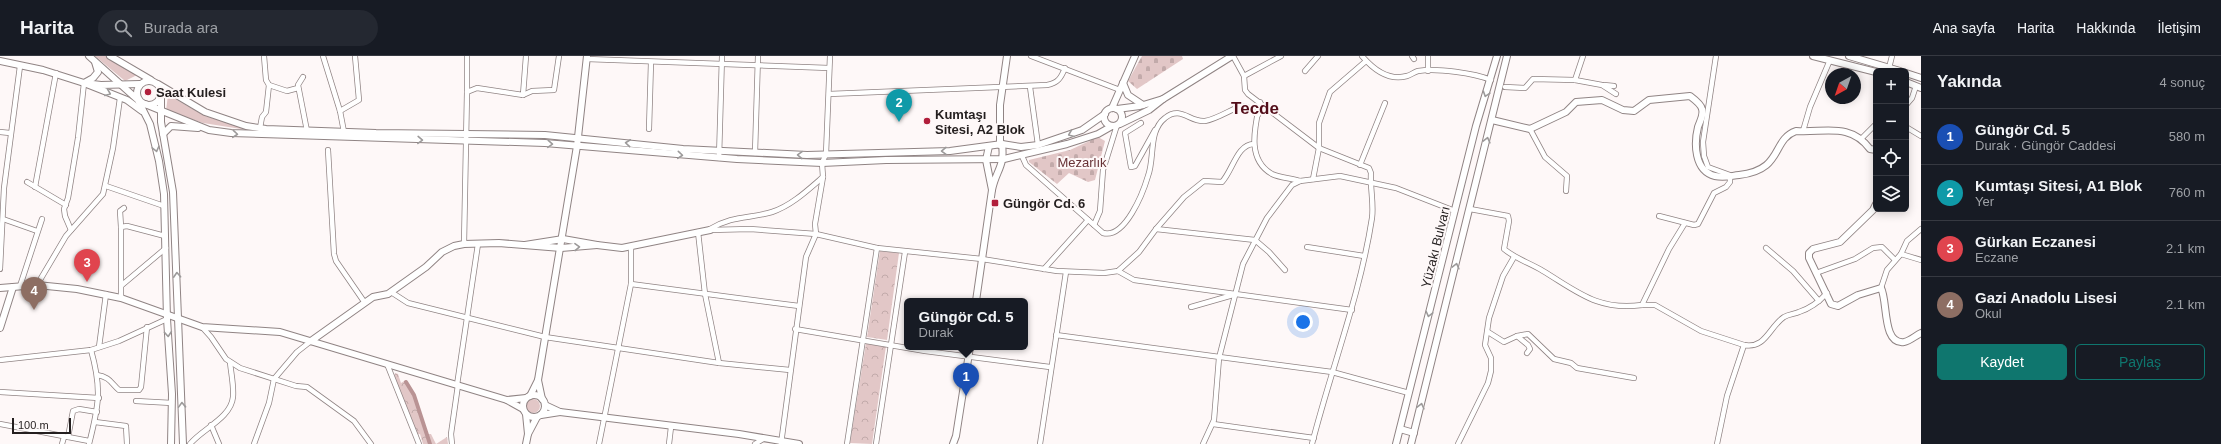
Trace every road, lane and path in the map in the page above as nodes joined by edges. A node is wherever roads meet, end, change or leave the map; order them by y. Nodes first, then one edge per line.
1 (264, 56) edge
2 (323, 56) edge
3 (355, 56) edge
4 (467, 56) edge
5 (526, 56) edge
6 (559, 56) edge
7 (722, 56) edge
8 (758, 56) edge
9 (830, 56) edge
10 (1007, 56) edge
11 (1031, 56) edge
12 (1135, 56) edge
13 (1233, 56) edge
14 (1282, 56) edge
15 (1318, 56) edge
16 (1362, 56) edge
17 (1428, 56) edge
18 (1497, 56) edge
19 (1507, 56) edge
20 (1583, 56) edge
21 (1716, 56) edge
22 (1815, 56) edge
23 (1849, 56) edge
24 (1892, 56) edge
25 (114, 57) edge
26 (92, 58) edge
27 (587, 58) edge
28 (1830, 60) junction
29 (0, 61) edge
30 (1366, 61) junction
31 (651, 62) junction
32 (722, 64) junction
33 (758, 64) junction
34 (20, 66) junction
35 (829, 68) junction
36 (1065, 68) junction
37 (1889, 68) joint
38 (1305, 71) dead end
39 (1428, 71) junction
40 (1873, 71) edge
41 (56, 73) junction
42 (1909, 74) edge
43 (1244, 76) junction
44 (303, 77) dead end
45 (1921, 78) edge
46 (151, 80) junction
47 (1491, 80) junction
48 (1576, 80) junction
49 (84, 83) junction
50 (1123, 83) junction
51 (1909, 83) edge
52 (140, 84) junction
53 (158, 84) junction
54 (122, 85) junction
55 (269, 85) junction
56 (1602, 85) junction
57 (1614, 86) dead end
58 (1003, 87) junction
59 (1030, 87) junction
60 (1505, 87) dead end
61 (1919, 87) edge
62 (298, 88) junction
63 (1120, 90) junction
64 (467, 92) junction
65 (829, 94) junction
66 (1616, 94) dead end
67 (523, 95) junction
68 (161, 96) junction
69 (120, 98) junction
70 (1162, 99) junction
71 (138, 100) junction
72 (1260, 102) junction
73 (1385, 103) dead end
74 (145, 104) junction
75 (1907, 104) edge
76 (1143, 105) junction
77 (1114, 109) junction
78 (160, 111) junction
79 (340, 111) junction
80 (1105, 114) junction
81 (1258, 115) junction
82 (1492, 120) junction
83 (1142, 123) dead end
84 (150, 124) junction
85 (1116, 125) junction
86 (1157, 127) junction
87 (1873, 127) edge
88 (260, 128) junction
89 (649, 129) dead end
90 (1530, 129) junction
91 (208, 130) junction
92 (1909, 130) edge
93 (307, 131) junction
94 (0, 132) edge
95 (344, 132) junction
96 (1803, 132) junction
97 (10, 133) junction
98 (163, 134) junction
99 (466, 134) junction
100 (1921, 136) edge
101 (577, 138) junction
102 (1862, 138) junction
103 (465, 141) junction
104 (1254, 144) junction
105 (1001, 145) junction
106 (1038, 145) junction
107 (577, 146) junction
108 (989, 146) junction
109 (1319, 148) junction
110 (328, 150) dead end
111 (1873, 150) edge
112 (755, 153) junction
113 (826, 154) junction
114 (719, 155) junction
115 (1022, 156) junction
116 (1004, 159) junction
117 (986, 160) junction
118 (822, 164) junction
119 (1360, 165) junction
120 (1737, 175) junction
121 (823, 178) junction
122 (1730, 178) junction
123 (1313, 179) junction
124 (1300, 180) junction
125 (27, 182) dead end
126 (1370, 183) junction
127 (106, 186) junction
128 (35, 188) junction
129 (992, 190) junction
130 (1566, 191) dead end
131 (66, 205) junction
132 (164, 206) junction
133 (124, 208) dead end
134 (1470, 209) junction
135 (1873, 210) edge
136 (1455, 211) junction
137 (1659, 216) dead end
138 (3, 219) junction
139 (42, 219) dead end
140 (1088, 220) junction
141 (1685, 223) junction
142 (1094, 225) junction
143 (121, 227) junction
144 (1156, 229) junction
145 (1921, 229) edge
146 (71, 230) junction
147 (710, 230) junction
148 (37, 231) junction
149 (698, 232) junction
150 (816, 234) junction
151 (165, 236) junction
152 (563, 239) junction
153 (1255, 240) junction
154 (464, 244) junction
155 (478, 244) junction
156 (524, 244) junction
157 (597, 246) junction
158 (631, 247) junction
159 (1307, 247) dead end
160 (166, 248) junction
161 (561, 248) junction
162 (877, 248) junction
163 (1766, 248) dead end
164 (905, 252) junction
165 (1901, 254) junction
166 (1364, 256) junction
167 (1514, 257) junction
168 (982, 259) junction
169 (1895, 260) junction
170 (1921, 260) edge
171 (0, 269) edge
172 (1044, 269) junction
173 (1285, 270) dead end
174 (1118, 271) junction
175 (1066, 272) junction
176 (1816, 273) junction
177 (631, 284) junction
178 (37, 285) junction
179 (122, 285) junction
180 (17, 286) junction
181 (0, 288) edge
182 (1881, 288) junction
183 (391, 292) junction
184 (1827, 293) junction
185 (106, 294) junction
186 (705, 294) junction
187 (1236, 295) junction
188 (121, 298) junction
189 (976, 298) edge
190 (1819, 302) junction
191 (364, 303) junction
192 (1642, 305) junction
193 (799, 306) junction
194 (1191, 307) dead end
195 (1352, 310) junction
196 (167, 316) junction
197 (466, 317) junction
198 (178, 319) junction
199 (147, 327) junction
200 (202, 327) junction
201 (0, 328) edge
202 (795, 328) junction
203 (1488, 332) junction
204 (1921, 333) edge
205 (1056, 335) junction
206 (1517, 336) junction
207 (545, 337) junction
208 (311, 341) junction
209 (862, 341) junction
210 (891, 345) junction
211 (1744, 346) junction
212 (99, 347) junction
213 (904, 347) edge
214 (619, 349) junction
215 (90, 350) junction
216 (926, 350) edge
217 (969, 350) edge
218 (1527, 353) dead end
219 (968, 356) junction
220 (1219, 358) junction
221 (0, 360) edge
222 (230, 362) junction
223 (719, 363) junction
224 (387, 364) junction
225 (1050, 367) junction
226 (790, 370) junction
227 (1332, 372) junction
228 (97, 375) junction
229 (1634, 378) dead end
230 (274, 379) junction
231 (538, 380) junction
232 (458, 385) junction
233 (0, 392) edge
234 (1409, 393) junction
235 (528, 397) junction
236 (99, 398) junction
237 (507, 400) junction
238 (136, 401) dead end
239 (543, 402) junction
240 (172, 403) junction
241 (97, 412) junction
242 (524, 412) junction
243 (560, 412) junction
244 (539, 416) junction
245 (604, 418) junction
246 (95, 422) junction
247 (0, 424) edge
248 (1213, 424) junction
249 (211, 425) junction
250 (671, 426) junction
251 (1400, 429) junction
252 (1414, 433) junction
253 (528, 434) junction
254 (956, 436) junction
255 (66, 438) junction
256 (1314, 438) junction
257 (763, 439) junction
258 (89, 443) edge
259 (782, 443) edge
260 (62, 444) edge
261 (127, 444) edge
262 (171, 444) edge
263 (183, 444) edge
264 (190, 444) edge
265 (219, 444) edge
266 (254, 444) edge
267 (371, 444) edge
268 (419, 444) edge
269 (452, 444) edge
270 (526, 444) edge
271 (599, 444) edge
272 (668, 444) edge
273 (755, 444) edge
274 (799, 444) edge
275 (847, 444) edge
276 (876, 444) edge
277 (953, 444) edge
278 (957, 444) edge
279 (1040, 444) edge
280 (1203, 444) edge
281 (1312, 444) edge
282 (1396, 444) edge
283 (1412, 444) edge
284 (1458, 444) edge
285 (1717, 444) edge

1 - 55 street
2 - 79 street
3 - 79 street
4 - 64 street
5 - 67 street
6 - 67 street
7 - 32 street
8 - 33 street
9 - 35 street
10 - 58 main road
11 - 36 street
12 - 50 main road
13 - 43 street
13 - 70 main road
14 - 43 street
15 - 38 street
16 - 30 street
17 - 39 street
18 - 47 main road, Yüzakı Bulvarı
19 - 82 main road, Yüzakı Bulvarı
20 - 48 street
21 - 120 street
22 - 28 main road
23 - 37 main road
24 - 37 street
25 - 46 main road
26 - 49 main road
26 - 54 main road
27 - 31 street
27 - 101 main road
28 - 40 main road
28 - 96 street
29 - 34 main road
30 - 39 street
30 - 109 street
31 - 32 street
31 - 89 street
32 - 33 street
32 - 114 street
33 - 35 street
33 - 112 street
34 - 41 main road
34 - 97 street
35 - 65 street
36 - 59 street
36 - 63 street
39 - 47 street
41 - 49 main road
41 - 128 street
42 - 45 main road
43 - 72 street
44 - 62 street
46 - 52 main road
46 - 53 main road
47 -> 136 main road, Yüzakı Bulvarı
48 - 56 street
48 - 60 street
49 - 54 main road
49 -> 69 main road
49 - 131 street
50 - 63 main road
50 - 76 main road
51 - 61 main road
52 - 54 main road
52 - 71 main road
53 - 68 main road
53 - 88 main road
54 - 71 main road
55 - 62 street
55 - 88 street
56 - 57 street
56 - 66 street
58 - 59 street
58 - 65 street
58 - 105 main road
59 - 106 street
61 - 75 street
62 - 93 street
63 - 77 main road
64 - 67 street
64 - 99 street
65 - 113 street
68 - 74 main road
68 - 78 main road
69 - 84 main road
69 - 127 street
70 - 76 main road
70 - 85 main road
71 - 74 main road
71 - 84 main road
72 - 81 street
72 - 109 street
73 - 119 street
74 - 78 main road
76 - 77 main road
77 - 80 main road
77 - 85 main road
78 - 91 main road
78 - 98 main road
79 - 95 street
80 - 85 main road
80 -> 106 main road
81 - 86 street
81 - 104 street
82 - 90 main road
134 -> 82 main road, Yüzakı Bulvarı
83 - 86 street
84 -> 132 main road
85 - 115 main road
85 - 142 street
86 - 142 street
87 - 102 street
88 - 93 main road
90 - 122 main road
90 - 130 street
91 - 98 main road
91 -> 103 main road
92 - 100 street
93 - 95 main road
94 - 97 street
95 - 99 main road
96 - 102 main road
96 - 120 main road
97 - 138 street
198 -> 98 main road
99 - 101 main road
99 - 103 street
101 - 107 main road
114 -> 101 main road
102 - 111 main road
103 -> 107 main road
103 - 154 street
104 - 124 street
104 - 144 street
105 - 106 main road
105 - 108 main road
105 - 116 main road
107 -> 114 main road
107 - 152 main road
108 -> 113 main road
108 - 117 main road
109 - 119 street
109 - 123 street
110 - 191 street
113 -> 112 main road
112 - 114 main road
113 - 118 street
114 - 118 main road
115 - 116 main road
115 - 140 street
116 - 117 main road
116 - 129 main road
117 - 118 main road
117 - 129 main road
118 - 121 street
119 - 126 street
120 - 122 main road
121 - 147 street
121 - 150 street
122 - 141 street
123 - 124 street
123 - 126 street
124 - 153 street
125 - 128 street
126 - 136 street
126 - 166 street
127 - 132 street
127 - 146 street
128 - 131 street
129 - 168 main road
131 - 146 street
132 - 151 main road
133 - 143 street
134 - 167 street
252 -> 134 main road, Yüzakı Bulvarı
135 - 176 main road
136 -> 234 main road, Yüzakı Bulvarı
137 - 141 street
138 - 148 street
138 - 171 street
139 - 148 street
140 - 142 street
140 - 172 street
141 - 192 street
143 - 151 street
143 - 179 street
144 - 153 street
144 - 174 street
145 - 165 street
146 - 178 street
147 - 149 main road
147 - 150 street
148 - 180 street
149 - 158 main road
149 - 186 street
150 - 162 street
150 - 193 street
151 - 160 main road
152 - 156 main road
152 - 157 main road
152 - 161 main road
153 - 173 street
153 - 187 street
154 - 155 main road
154 - 183 main road
155 - 156 main road
155 - 197 street
156 - 161 main road
157 - 158 main road
161 -> 157 main road
158 - 177 street
159 - 166 street
160 - 179 street
160 - 196 main road
161 - 207 main road
162 - 164 street
162 - 209 street
163 - 190 street
164 - 168 street
164 - 210 street
165 - 169 street
165 - 170 street
166 - 195 street
167 - 192 street
167 - 203 street
168 - 172 street
168 - 189 main road
169 - 176 street
169 - 182 street
172 - 175 street
174 - 175 street
174 - 187 street
175 - 205 street
176 - 184 main road
177 - 186 street
177 - 214 street
178 - 180 main road
178 - 185 main road
179 - 188 street
180 - 181 main road
180 - 201 main road
182 - 184 main road
182 - 204 main road
183 - 191 main road
183 - 197 street
184 - 190 street
185 - 188 main road
185 - 212 street
186 - 193 street
186 - 223 street
187 - 194 street
187 - 195 street
187 - 220 street
188 - 196 main road
190 - 211 street
191 - 208 main road
192 - 211 street
193 - 202 street
195 - 227 street
196 - 198 main road
196 - 199 street
196 -> 240 main road
197 - 207 street
197 - 232 street
198 - 200 main road
263 -> 198 main road
199 - 212 street
199 - 228 street
200 - 208 main road
200 - 222 street
202 - 209 street
202 - 226 street
203 - 206 street
203 - 284 street
205 - 220 street
205 - 225 street
206 - 218 street
206 - 229 street
207 - 214 street
207 - 231 main road
208 - 224 main road
208 - 230 street
209 - 210 street
209 - 275 street
210 - 213 street
210 - 276 street
211 - 285 street
212 - 215 street
214 - 223 street
214 - 245 street
215 - 221 street
215 - 228 street
216 - 219 street
217 - 219 main road
219 - 225 street
219 - 254 main road
220 - 227 street
220 - 248 street
222 - 230 street
222 - 249 street
223 - 226 street
224 - 232 main road
224 - 268 street
225 - 279 street
226 - 259 street
227 - 234 street
227 - 256 street
228 - 236 street
230 - 266 street
230 - 267 street
231 - 235 main road
231 - 239 main road
232 - 237 main road
232 - 269 street
233 - 236 street
234 - 251 main road, Yüzakı Bulvarı
235 - 237 main road
235 - 239 main road
235 - 242 main road
236 - 241 street
237 - 242 main road
238 - 240 street
239 - 243 main road
239 - 244 main road
240 - 262 main road
241 - 246 street
241 - 255 street
242 - 244 main road
242 - 253 main road
243 - 244 main road
243 - 245 main road
244 - 253 main road
245 - 250 main road
245 - 271 street
246 - 258 street
246 - 261 street
247 - 255 street
248 - 256 street
248 - 280 street
249 - 264 street
249 - 265 street
250 - 257 main road
250 - 272 street
251 - 252 main road
251 - 282 main road, Yüzakı Bulvarı
252 - 283 main road, Yüzakı Bulvarı
253 - 270 main road
254 - 277 main road
254 - 278 main road
255 - 258 street
255 - 260 street
256 - 281 street
257 - 259 main road
257 - 273 street
259 - 274 main road

